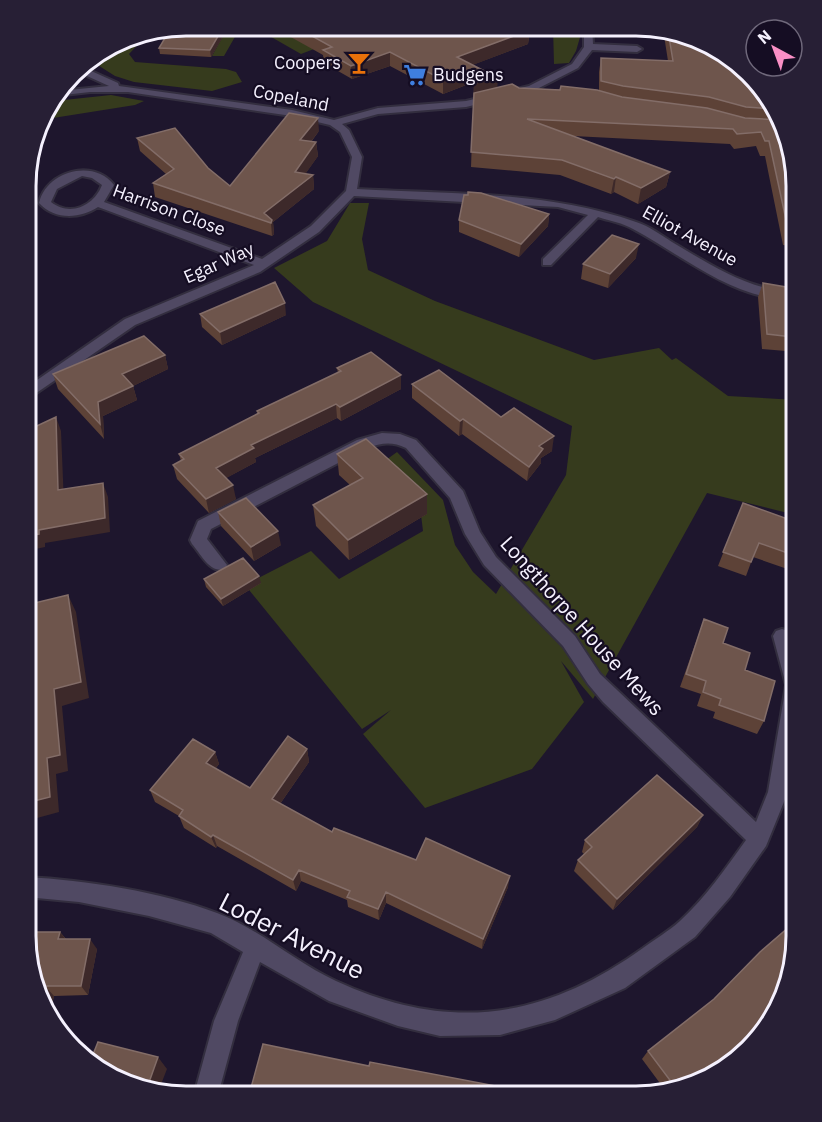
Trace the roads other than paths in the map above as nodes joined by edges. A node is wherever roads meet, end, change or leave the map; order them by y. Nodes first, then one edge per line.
1 (588, 36) edge
2 (589, 47) junction
3 (637, 49) dead end
4 (87, 73) edge
5 (128, 89) junction
6 (69, 93) edge
7 (334, 123) junction
8 (351, 192) junction
9 (96, 203) junction
10 (596, 213) junction
11 (547, 262) dead end
12 (264, 264) junction
13 (786, 296) edge
14 (36, 387) edge
15 (219, 565) dead end
16 (782, 636) dead end
17 (786, 651) edge
18 (786, 749) edge
19 (759, 839) junction
20 (36, 888) edge
21 (255, 948) junction
22 (208, 1086) edge

1 - 2 street
2 - 3 street
2 - 7 street, Copeland
4 - 5 street, Copeland
5 - 6 street, Copeland
5 - 7 street, Copeland
7 - 8 street
8 - 10 street, Elliot Avenue
8 - 12 street, Egar Way
9 - 9 street, Harrison Close
9 - 12 street, Harrison Close
10 - 11 street
10 - 13 street, Elliot Avenue
12 - 14 street, Egar Way
15 - 19 street, Longthorpe House Mews
16 - 17 street, Loder Avenue
18 - 19 street, Loder Avenue
19 - 21 street, Loder Avenue
20 - 21 street, Loder Avenue
21 - 22 street

